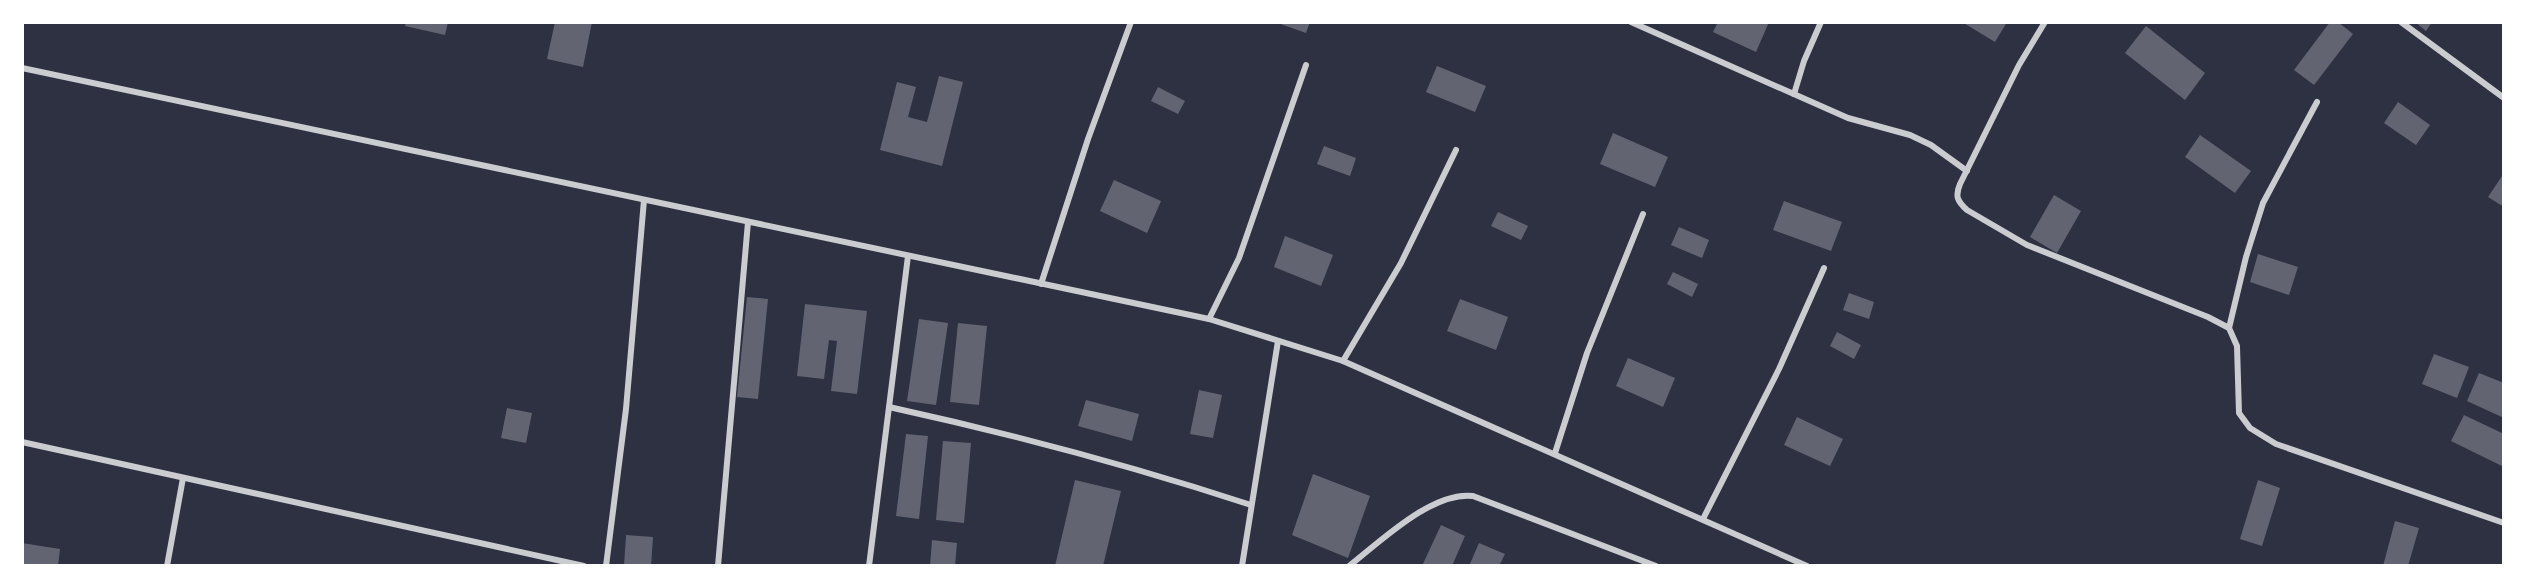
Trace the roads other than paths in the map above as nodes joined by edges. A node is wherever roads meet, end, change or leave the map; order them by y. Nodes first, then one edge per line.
1 (1131, 22) edge
2 (1631, 22) edge
3 (1821, 22) edge
4 (2045, 22) edge
5 (2401, 22) edge
6 (1306, 65) dead end
7 (22, 68) edge
8 (1794, 94) junction
9 (2504, 98) edge
10 (2317, 102) dead end
11 (1456, 150) dead end
12 (1967, 171) junction
13 (644, 200) junction
14 (1643, 214) dead end
15 (748, 222) junction
16 (908, 256) junction
17 (1824, 268) dead end
18 (1041, 284) junction
19 (1209, 319) junction
20 (2229, 328) junction
21 (1278, 341) junction
22 (1343, 361) junction
23 (889, 407) junction
24 (22, 442) edge
25 (1555, 453) junction
26 (183, 478) junction
27 (1251, 505) junction
28 (1703, 519) junction
29 (2504, 523) edge
30 (167, 566) edge
31 (584, 566) edge
32 (606, 566) edge
33 (717, 566) edge
34 (869, 566) edge
35 (1242, 566) edge
36 (1349, 566) edge
37 (1656, 566) edge
38 (1807, 566) edge

1 - 18 street
2 - 8 street
3 - 8 street
4 - 12 street
5 - 9 street
6 - 19 street
7 - 13 street
8 - 12 street
10 - 20 street
11 - 22 street
12 - 20 street
13 - 15 street
13 - 32 street
14 - 25 street
15 - 16 street
15 - 33 street
16 - 18 street
16 - 23 street
17 - 28 street
18 - 19 street
19 - 21 street
20 - 29 street
21 - 22 street
21 - 27 street
22 - 25 street
23 - 27 street
23 - 34 street
24 - 26 street
25 - 28 street
26 - 30 street
26 - 31 street
27 - 35 street
28 - 38 street
36 - 37 street

